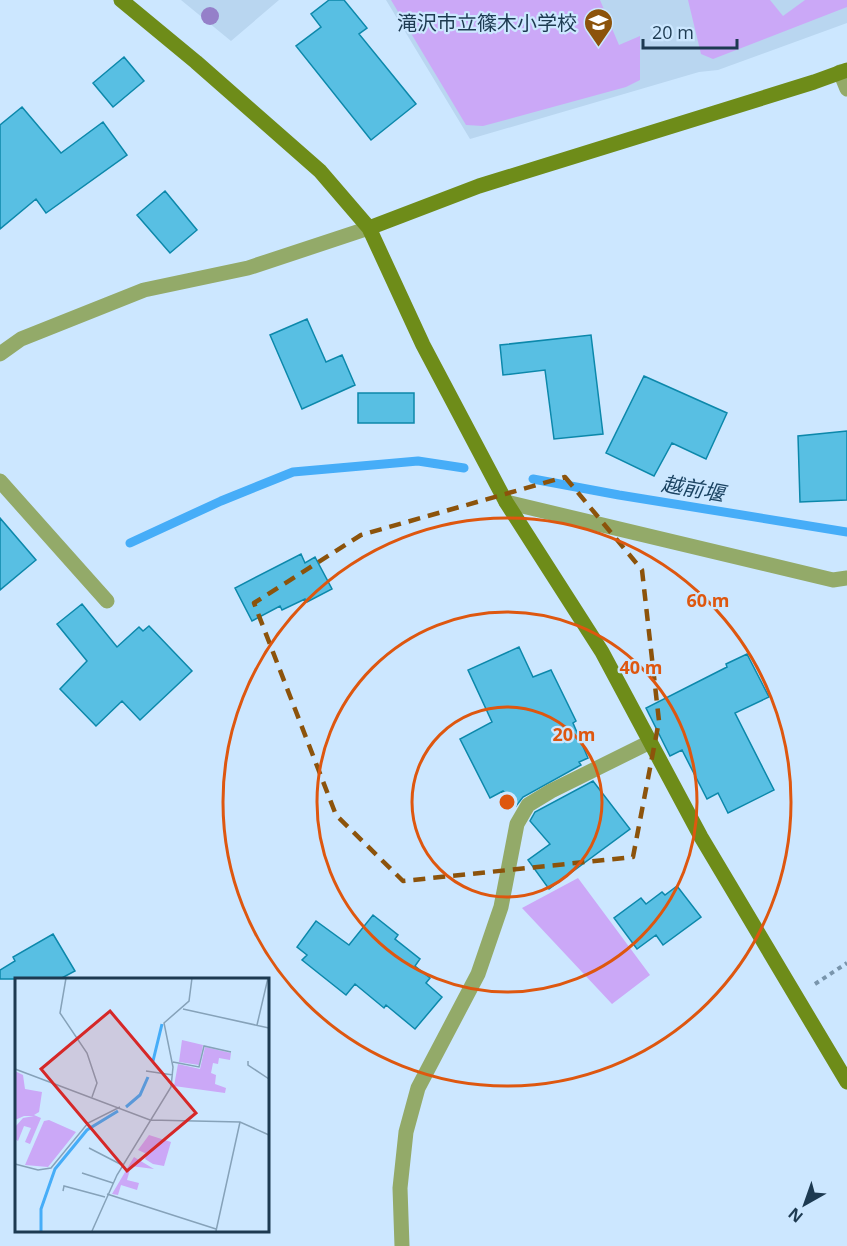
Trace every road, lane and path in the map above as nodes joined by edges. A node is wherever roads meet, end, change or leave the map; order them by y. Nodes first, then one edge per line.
1 (121, 0) edge
2 (844, 71) edge
3 (847, 89) edge
4 (369, 228) junction
5 (0, 354) edge
6 (0, 481) edge
7 (506, 502) junction
8 (847, 578) edge
9 (107, 601) dead end
10 (650, 742) junction
11 (847, 963) edge
12 (796, 996) junction
13 (847, 1082) edge
14 (402, 1246) edge

1 - 4 street
2 - 3 street
2 - 4 street
4 - 5 street
4 - 7 street
6 - 9 street
7 - 8 street
7 - 10 street
10 - 12 street
10 - 14 street
11 - 12 path
12 - 13 street

